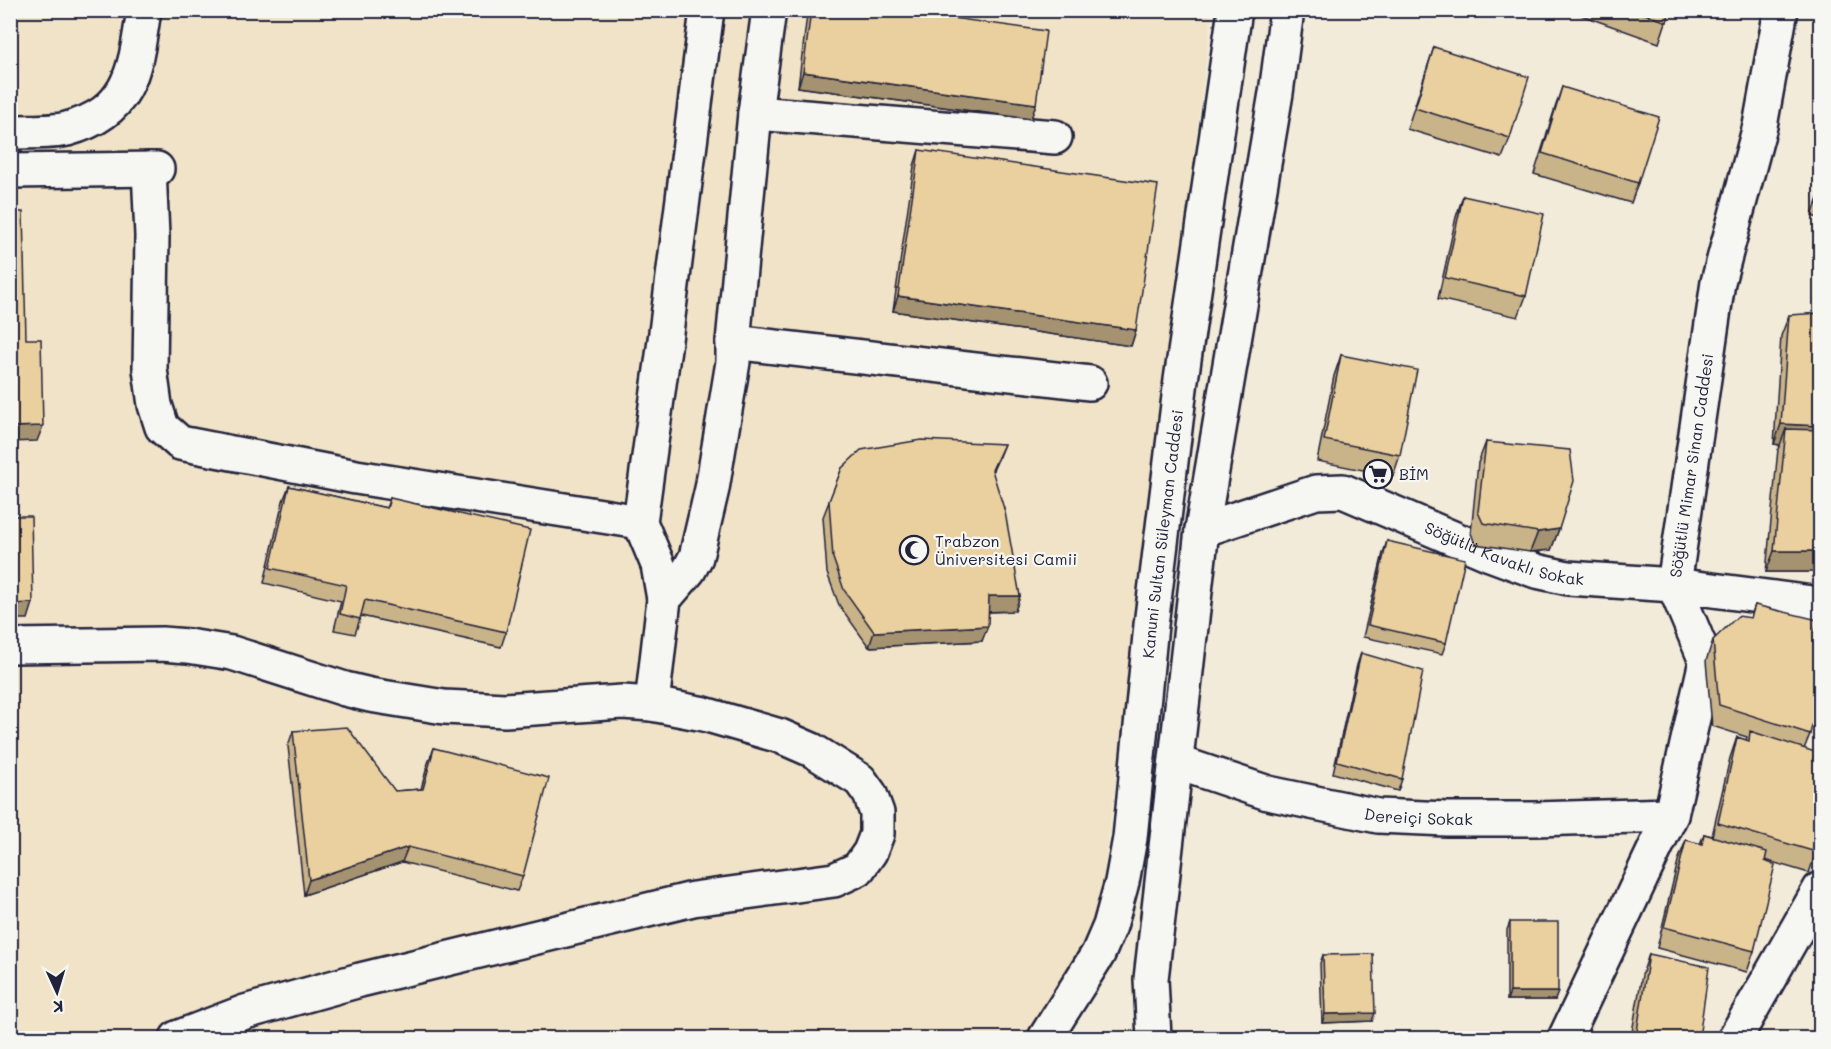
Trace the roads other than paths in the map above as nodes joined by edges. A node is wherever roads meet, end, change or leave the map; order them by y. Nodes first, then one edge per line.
1 (144, 10) edge
2 (707, 10) edge
3 (770, 10) edge
4 (1235, 10) edge
5 (1287, 10) edge
6 (1781, 10) edge
7 (755, 112) junction
8 (10, 132) edge
9 (1055, 137) dead end
10 (10, 171) edge
11 (733, 352) junction
12 (1090, 383) dead end
13 (640, 522) junction
14 (1202, 530) junction
15 (1674, 585) junction
16 (664, 599) junction
17 (1821, 604) edge
18 (10, 646) edge
19 (652, 704) junction
20 (1176, 762) junction
21 (1671, 815) junction
22 (1821, 889) edge
23 (177, 1038) edge
24 (1045, 1038) edge
25 (1154, 1038) edge
26 (1560, 1038) edge
27 (1565, 1038) edge
28 (1735, 1038) edge

1 - 8 street
2 - 13 street
3 - 7 street
4 - 24 street, Kanuni Sultan Süleyman Caddesi
5 - 14 street
6 - 15 street, Söğütlü Mimar Sinan Caddesi
7 - 9 street
7 - 11 street
10 - 13 street
11 - 12 street
11 - 16 street
13 - 16 street
14 - 15 street, Söğütlü Kavaklı Sokak
14 - 20 street
15 - 17 street, Söğütlü Kavaklı Sokak
15 - 21 street, Söğütlü Mimar Sinan Caddesi
16 - 19 street
18 - 19 street
19 - 23 street
20 - 21 street, Dereiçi Sokak
20 - 25 street
21 - 27 street, Söğütlü Mimar Sinan Caddesi
22 - 28 street
26 - 27 street

